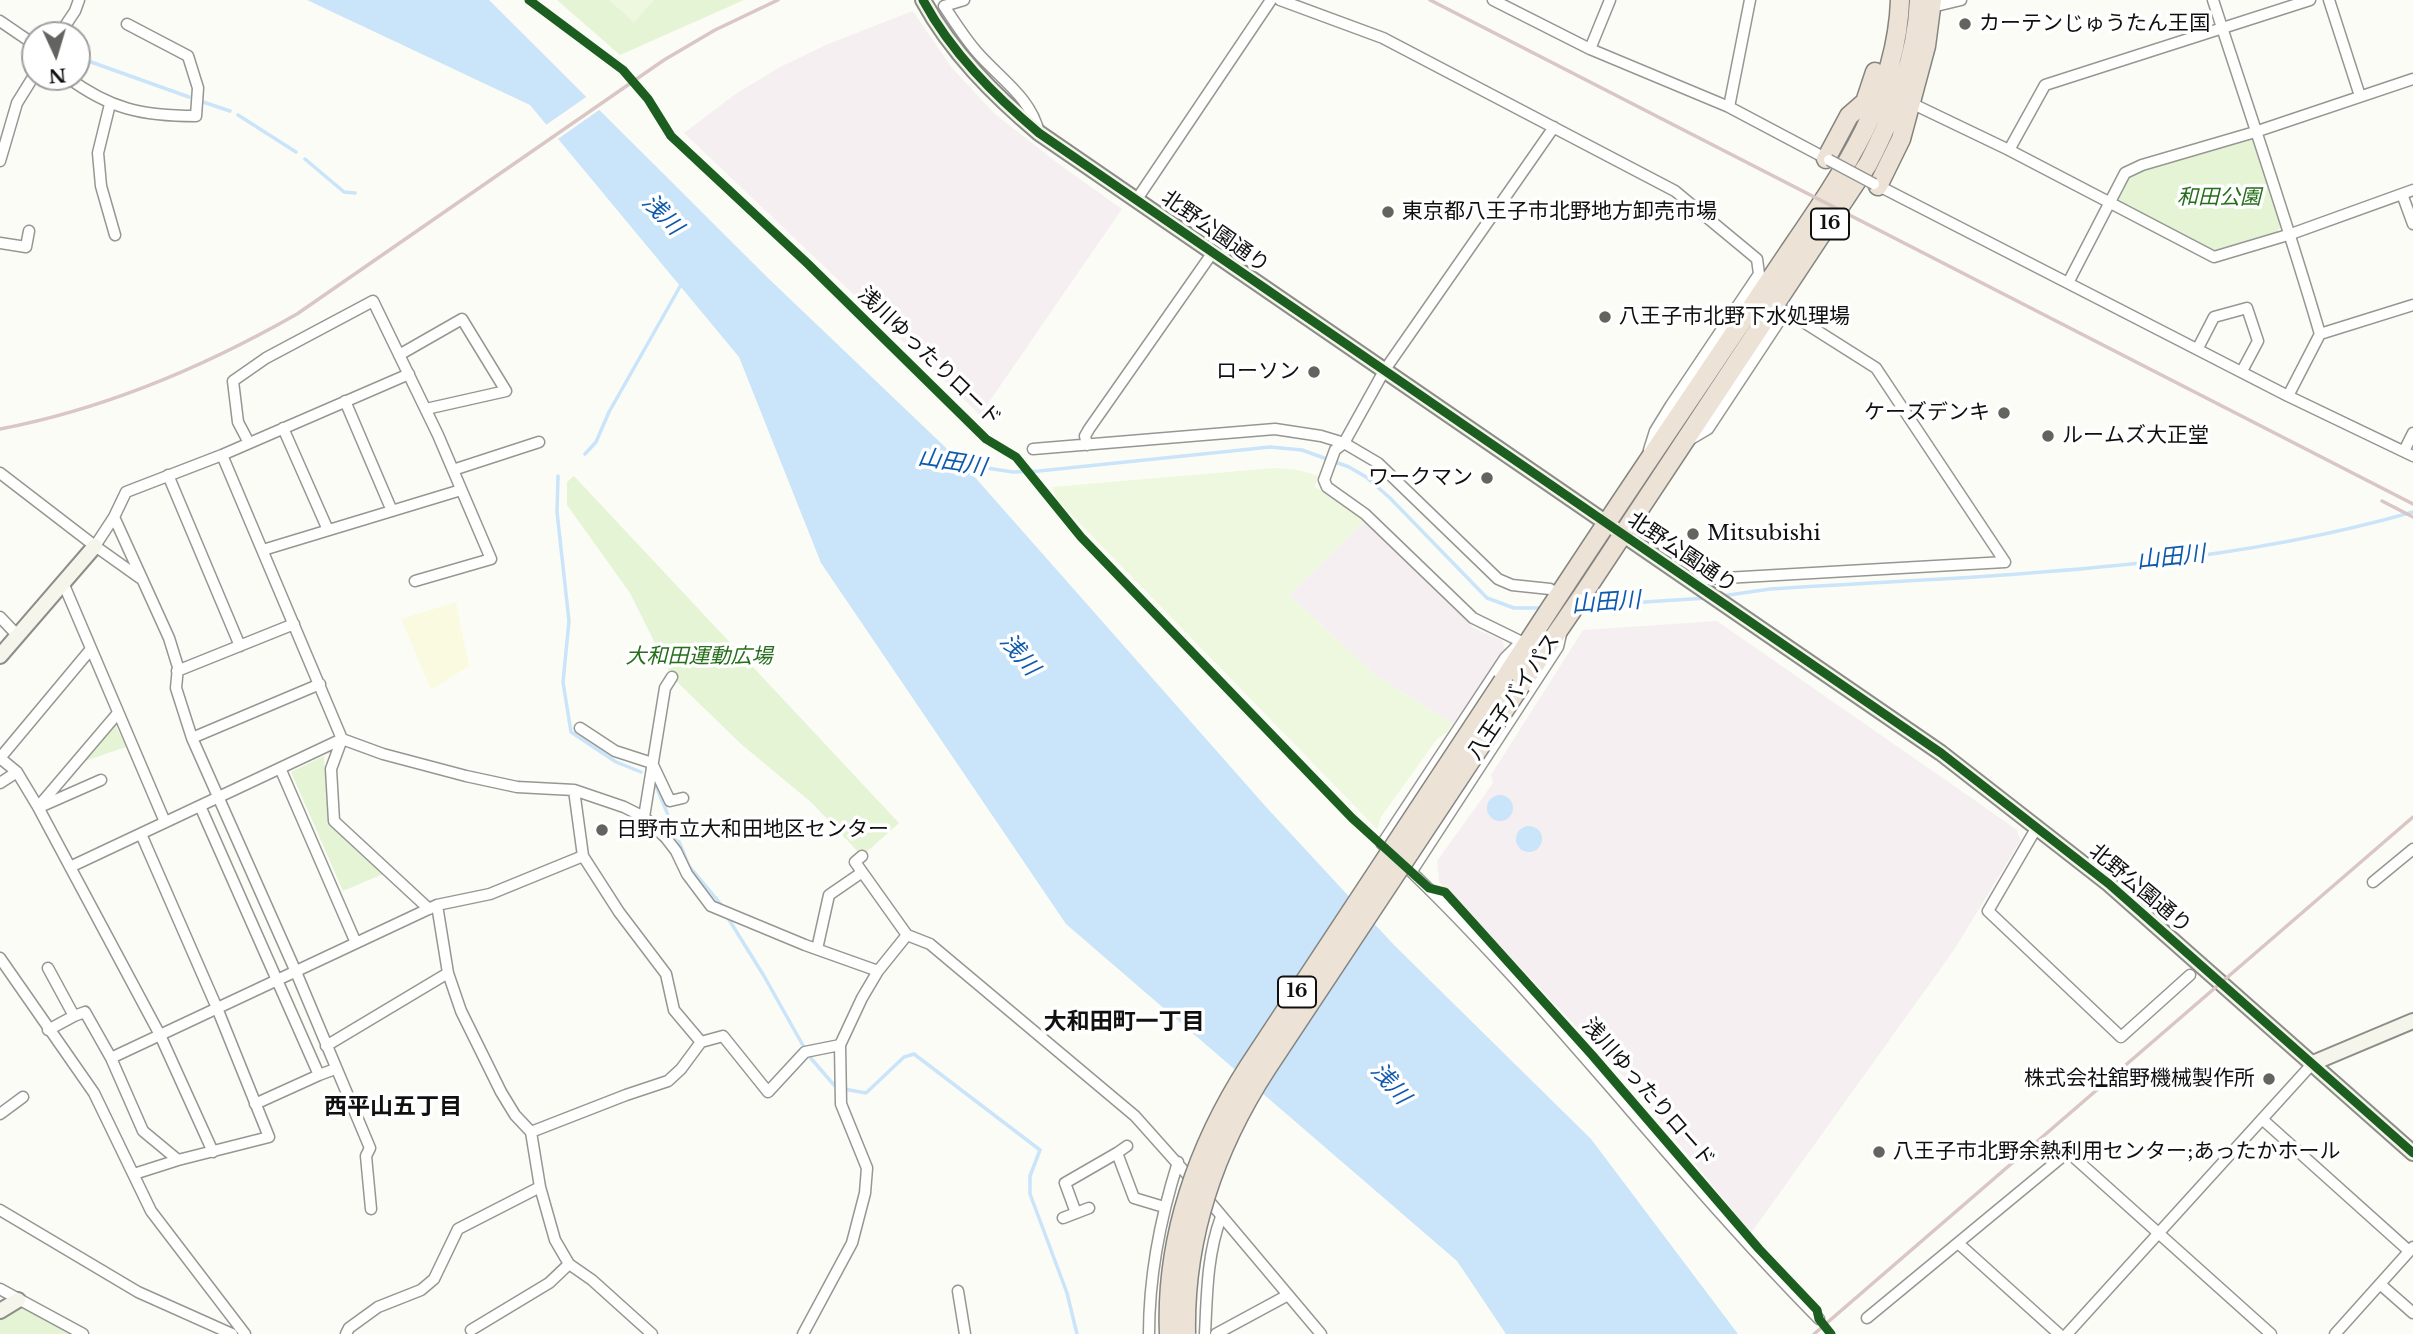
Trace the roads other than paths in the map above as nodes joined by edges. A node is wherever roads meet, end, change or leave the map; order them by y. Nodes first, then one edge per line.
1 (79, 0) edge
2 (923, 0) edge
3 (964, 0) edge
4 (1272, 0) edge
5 (1280, 0) edge
6 (1493, 0) edge
7 (1610, 0) edge
8 (1750, 0) edge
9 (1888, 0) edge
10 (1900, 0) edge
11 (1961, 0) edge
12 (2213, 0) edge
13 (2310, 0) edge
14 (2329, 0) edge
15 (1927, 2) edge
16 (0, 21) edge
17 (68, 21) edge
18 (127, 24) dead end
19 (2222, 28) junction
20 (21, 35) edge
21 (1590, 49) junction
22 (2413, 79) edge
23 (24, 91) edge
24 (86, 91) edge
25 (2360, 96) junction
26 (1911, 103) junction
27 (110, 104) junction
28 (1729, 107) junction
29 (1554, 127) junction
30 (2255, 132) junction
31 (1039, 133) junction
32 (2009, 150) junction
33 (1827, 160) junction
34 (0, 161) edge
35 (1876, 185) junction
36 (2408, 192) edge
37 (1137, 199) junction
38 (2109, 203) junction
39 (2413, 225) edge
40 (29, 232) dead end
41 (2291, 233) junction
42 (115, 235) dead end
43 (0, 243) edge
44 (1213, 251) junction
45 (2068, 283) junction
46 (2413, 305) edge
47 (2320, 334) junction
48 (2198, 348) junction
49 (400, 355) junction
50 (1384, 371) junction
51 (2242, 371) junction
52 (409, 374) junction
53 (2288, 396) junction
54 (345, 401) junction
55 (426, 409) junction
56 (283, 428) junction
57 (2413, 433) edge
58 (539, 442) dead end
59 (248, 443) junction
60 (1087, 445) junction
61 (1683, 445) junction
62 (1340, 447) junction
63 (1033, 449) dead end
64 (2409, 453) edge
65 (222, 455) junction
66 (1645, 465) junction
67 (453, 470) junction
68 (0, 473) edge
69 (168, 475) junction
70 (461, 490) junction
71 (391, 511) junction
72 (114, 517) junction
73 (1606, 523) junction
74 (328, 530) junction
75 (1623, 534) junction
76 (95, 547) junction
77 (262, 550) junction
78 (141, 579) junction
79 (415, 581) dead end
80 (1696, 584) junction
81 (64, 585) junction
82 (1558, 596) junction
83 (0, 617) edge
84 (1565, 620) junction
85 (294, 624) junction
86 (18, 636) junction
87 (1526, 640) junction
88 (240, 646) junction
89 (91, 649) junction
90 (0, 656) edge
91 (177, 671) junction
92 (672, 677) dead end
93 (320, 684) junction
94 (118, 713) junction
95 (580, 728) dead end
96 (192, 738) junction
97 (342, 739) junction
98 (0, 758) edge
99 (652, 762) junction
100 (280, 768) junction
101 (18, 772) junction
102 (101, 780) dead end
103 (0, 783) edge
104 (574, 790) junction
105 (219, 797) junction
106 (683, 798) dead end
107 (200, 806) junction
108 (38, 807) junction
109 (644, 817) junction
110 (165, 822) junction
111 (2037, 827) junction
112 (141, 834) junction
113 (2413, 849) edge
114 (583, 856) junction
115 (862, 856) dead end
116 (70, 867) junction
117 (1412, 871) junction
118 (861, 873) junction
119 (2373, 882) dead end
120 (433, 907) junction
121 (906, 935) junction
122 (356, 943) junction
123 (817, 950) junction
124 (0, 958) edge
125 (48, 968) dead end
126 (878, 971) junction
127 (296, 972) junction
128 (448, 973) junction
129 (2190, 975) dead end
130 (276, 981) junction
131 (217, 1008) junction
132 (74, 1016) junction
133 (2413, 1021) edge
134 (48, 1030) junction
135 (160, 1035) junction
136 (701, 1042) junction
137 (840, 1045) junction
138 (326, 1046) junction
139 (111, 1058) junction
140 (2313, 1063) junction
141 (335, 1069) junction
142 (319, 1075) junction
143 (23, 1097) dead end
144 (255, 1104) junction
145 (0, 1114) edge
146 (2262, 1119) junction
147 (531, 1132) junction
148 (1127, 1146) dead end
149 (213, 1152) junction
150 (1117, 1153) junction
151 (2413, 1153) edge
152 (178, 1160) junction
153 (1178, 1162) junction
154 (134, 1174) junction
155 (540, 1187) junction
156 (1164, 1207) junction
157 (1089, 1208) dead end
158 (371, 1209) dead end
159 (0, 1210) edge
160 (1076, 1213) junction
161 (1221, 1217) junction
162 (1063, 1218) dead end
163 (2159, 1232) junction
164 (1958, 1243) junction
165 (2411, 1249) edge
166 (569, 1264) junction
167 (2380, 1284) junction
168 (0, 1289) edge
169 (958, 1292) dead end
170 (1289, 1295) junction
171 (19, 1300) junction
172 (0, 1311) edge
173 (2413, 1313) edge
174 (1867, 1318) dead end
175 (1819, 1319) dead end
176 (471, 1330) dead end
177 (83, 1334) edge
178 (232, 1334) edge
179 (245, 1334) edge
180 (346, 1334) edge
181 (652, 1334) edge
182 (803, 1334) edge
183 (965, 1334) edge
184 (1149, 1334) edge
185 (1169, 1334) edge
186 (1186, 1334) edge
187 (1205, 1334) edge
188 (1216, 1334) edge
189 (1321, 1334) edge
190 (2059, 1334) edge
191 (2067, 1334) edge
192 (2271, 1334) edge
193 (2335, 1334) edge

1 - 17 street
2 - 31 street, 北野公園通り
3 - 31 street
4 - 37 street
5 - 29 street
6 - 21 street
7 - 21 street
8 - 28 street
9 - 33 highway
10 - 66 highway, 八王子バイパス / 16
11 - 15 street
12 - 19 street
13 - 19 street
14 - 25 street
15 - 26 highway
15 - 61 highway, 八王子バイパス / 16
16 - 20 street
18 - 27 street
19 - 30 street
19 - 32 street
21 - 28 street
22 - 25 street
23 - 34 street
24 - 27 street
25 - 30 street
26 - 32 street
26 - 35 highway
27 - 42 street
28 - 33 street
29 - 50 street
29 - 66 street
30 - 38 street
30 - 41 street
31 - 37 street, 北野公園通り
32 - 38 street
33 - 35 street, bridge
35 - 45 street
36 - 39 street
36 - 41 street
37 - 44 street, 北野公園通り
38 - 41 street
38 - 45 street
40 - 43 street
41 - 47 street
44 - 50 street, 北野公園通り
44 - 60 street
45 - 48 street
46 - 47 street
47 - 53 street
48 - 51 street
48 - 51 street
49 - 52 street
49 - 55 street
49 - 59 street
50 - 62 street
50 - 73 street, 北野公園通り
51 - 53 street
52 - 54 street
52 - 55 street
53 - 64 street
54 - 56 street
54 - 71 street
55 - 67 street
56 - 59 street
56 - 74 street
57 - 64 street
58 - 67 street
59 - 65 street
60 - 62 street
60 - 63 street
61 - 75 highway, 八王子バイパス / 16
61 - 80 street
62 - 82 street
62 - 87 street
65 - 69 street
65 - 77 street
66 - 73 highway, 八王子バイパス / 16
67 - 70 street
68 - 76 street
69 - 72 street
69 - 88 street
70 - 71 street
70 - 79 street
71 - 74 street
72 - 76 street
72 - 78 street
73 - 75 street, 北野公園通り
73 - 82 highway, 八王子バイパス / 16
74 - 77 street
75 - 80 street, 北野公園通り
75 - 84 highway, 八王子バイパス / 16
76 - 78 street
76 - 81 street
77 - 85 street
78 - 91 street
80 - 111 street, 北野公園通り
81 - 86 street
81 - 89 street
82 - 87 highway, 八王子バイパス / 16
83 - 86 street
84 - 117 street
84 - 186 highway, 八王子バイパス / 16, bridge
85 - 88 street
85 - 93 street
86 - 90 street
87 - 117 street
87 - 185 highway, 八王子バイパス / 16, bridge
88 - 91 street
89 - 94 street
89 - 98 street
91 - 96 street
92 - 99 street
93 - 96 street
93 - 97 street
94 - 108 street
94 - 110 street
95 - 99 street
96 - 105 street
97 - 100 street
97 - 104 street
97 - 120 street
98 - 101 street
99 - 106 street
99 - 109 street
100 - 105 street
100 - 122 street
101 - 103 street
101 - 108 street
102 - 108 street
104 - 109 street
104 - 114 street
105 - 107 street
105 - 127 street
107 - 110 street
107 - 130 street
108 - 116 street
109 - 123 street
110 - 112 street
111 - 129 street
111 - 140 street, 北野公園通り
112 - 116 street
112 - 131 street
113 - 119 street
114 - 120 street
114 - 136 street
115 - 118 street
116 - 135 street
117 - 175 street
118 - 121 street
118 - 123 street
120 - 122 street
120 - 128 street
121 - 126 street
121 - 153 street
122 - 127 street
123 - 126 street
124 - 134 street
125 - 132 street
126 - 137 street
127 - 130 street
127 - 138 street
128 - 138 street
128 - 147 street
130 - 131 street
130 - 142 street
131 - 135 street
131 - 144 street
132 - 134 street
132 - 139 street
133 - 140 street
134 - 154 street
135 - 139 street
135 - 149 street
136 - 137 street
136 - 147 street
137 - 182 street
138 - 141 street
139 - 152 street
140 - 146 street
140 - 151 street, 北野公園通り
141 - 142 street
141 - 158 street
142 - 144 street
143 - 145 street
144 - 149 street
146 - 163 street
146 - 165 street
147 - 155 street
148 - 150 street
149 - 152 street
150 - 156 street
150 - 160 street
152 - 154 street
153 - 156 street
153 - 161 street
154 - 179 street
155 - 166 street
155 - 180 street
156 - 184 street
157 - 160 street
159 - 178 street
160 - 162 street
161 - 170 street
161 - 187 street
163 - 164 street
163 - 191 street
163 - 192 street
164 - 174 street
164 - 190 street
165 - 167 street
166 - 176 street
166 - 181 street
167 - 173 street
167 - 193 street
168 - 171 street
169 - 183 street
170 - 188 street
170 - 189 street
171 - 172 street
171 - 177 street

